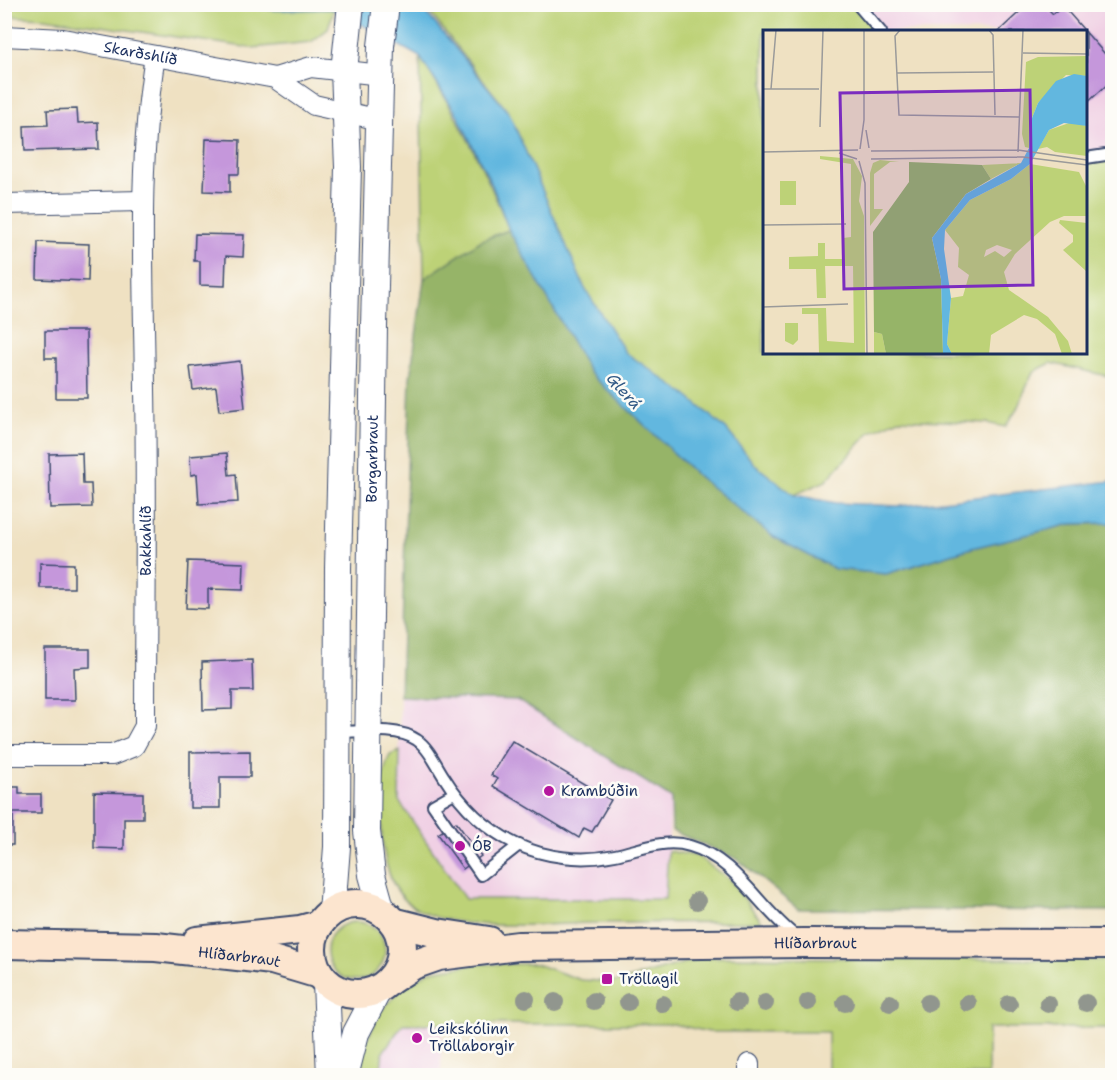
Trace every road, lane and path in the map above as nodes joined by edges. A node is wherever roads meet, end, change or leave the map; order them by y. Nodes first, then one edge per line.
1 (386, 4) edge
2 (857, 4) edge
3 (350, 17) edge
4 (879, 30) edge
5 (4, 36) edge
6 (155, 56) junction
7 (344, 71) junction
8 (381, 75) junction
9 (275, 78) junction
10 (346, 114) junction
11 (380, 120) junction
12 (1113, 154) edge
13 (1087, 158) edge
14 (142, 201) junction
15 (4, 204) edge
16 (336, 732) junction
17 (368, 732) junction
18 (4, 755) edge
19 (454, 793) junction
20 (519, 845) junction
21 (388, 916) junction
22 (326, 918) junction
23 (805, 943) junction
24 (4, 944) edge
25 (1113, 944) edge
26 (518, 946) junction
27 (156, 947) junction
28 (323, 978) junction
29 (385, 985) junction
30 (330, 1076) edge
31 (345, 1076) edge

1 - 8 street, Borgarbraut
2 - 4 lane
3 - 7 street, Borgarbraut
5 - 6 street, Skarðshlíð
6 - 9 street, Skarðshlíð
6 - 14 street, Bakkahlíð
7 - 8 street, Skarðshlíð
7 - 9 street, Skarðshlíð
7 - 10 street, Borgarbraut
8 - 11 street, Borgarbraut
9 - 10 street, Skarðshlíð
10 - 11 street, Skarðshlíð
10 - 16 street, Borgarbraut
11 - 17 street, Borgarbraut
12 - 13 lane
14 - 15 street
14 - 18 street, Bakkahlíð
16 - 17 lane
16 - 22 street, Borgarbraut
17 - 19 lane
17 - 21 street, Borgarbraut
19 - 20 lane
19 - 20 lane
20 - 23 lane
21 - 22 main road
21 - 26 main road, Hlíðarbraut
21 - 29 main road
22 - 27 main road, Hlíðarbraut
22 - 28 main road
23 - 25 main road, Hlíðarbraut
23 - 26 main road, Hlíðarbraut
24 - 27 main road, Hlíðarbraut
26 - 29 main road, Hlíðarbraut
27 - 28 main road, Hlíðarbraut
28 - 29 main road
28 - 30 street
29 - 31 street

